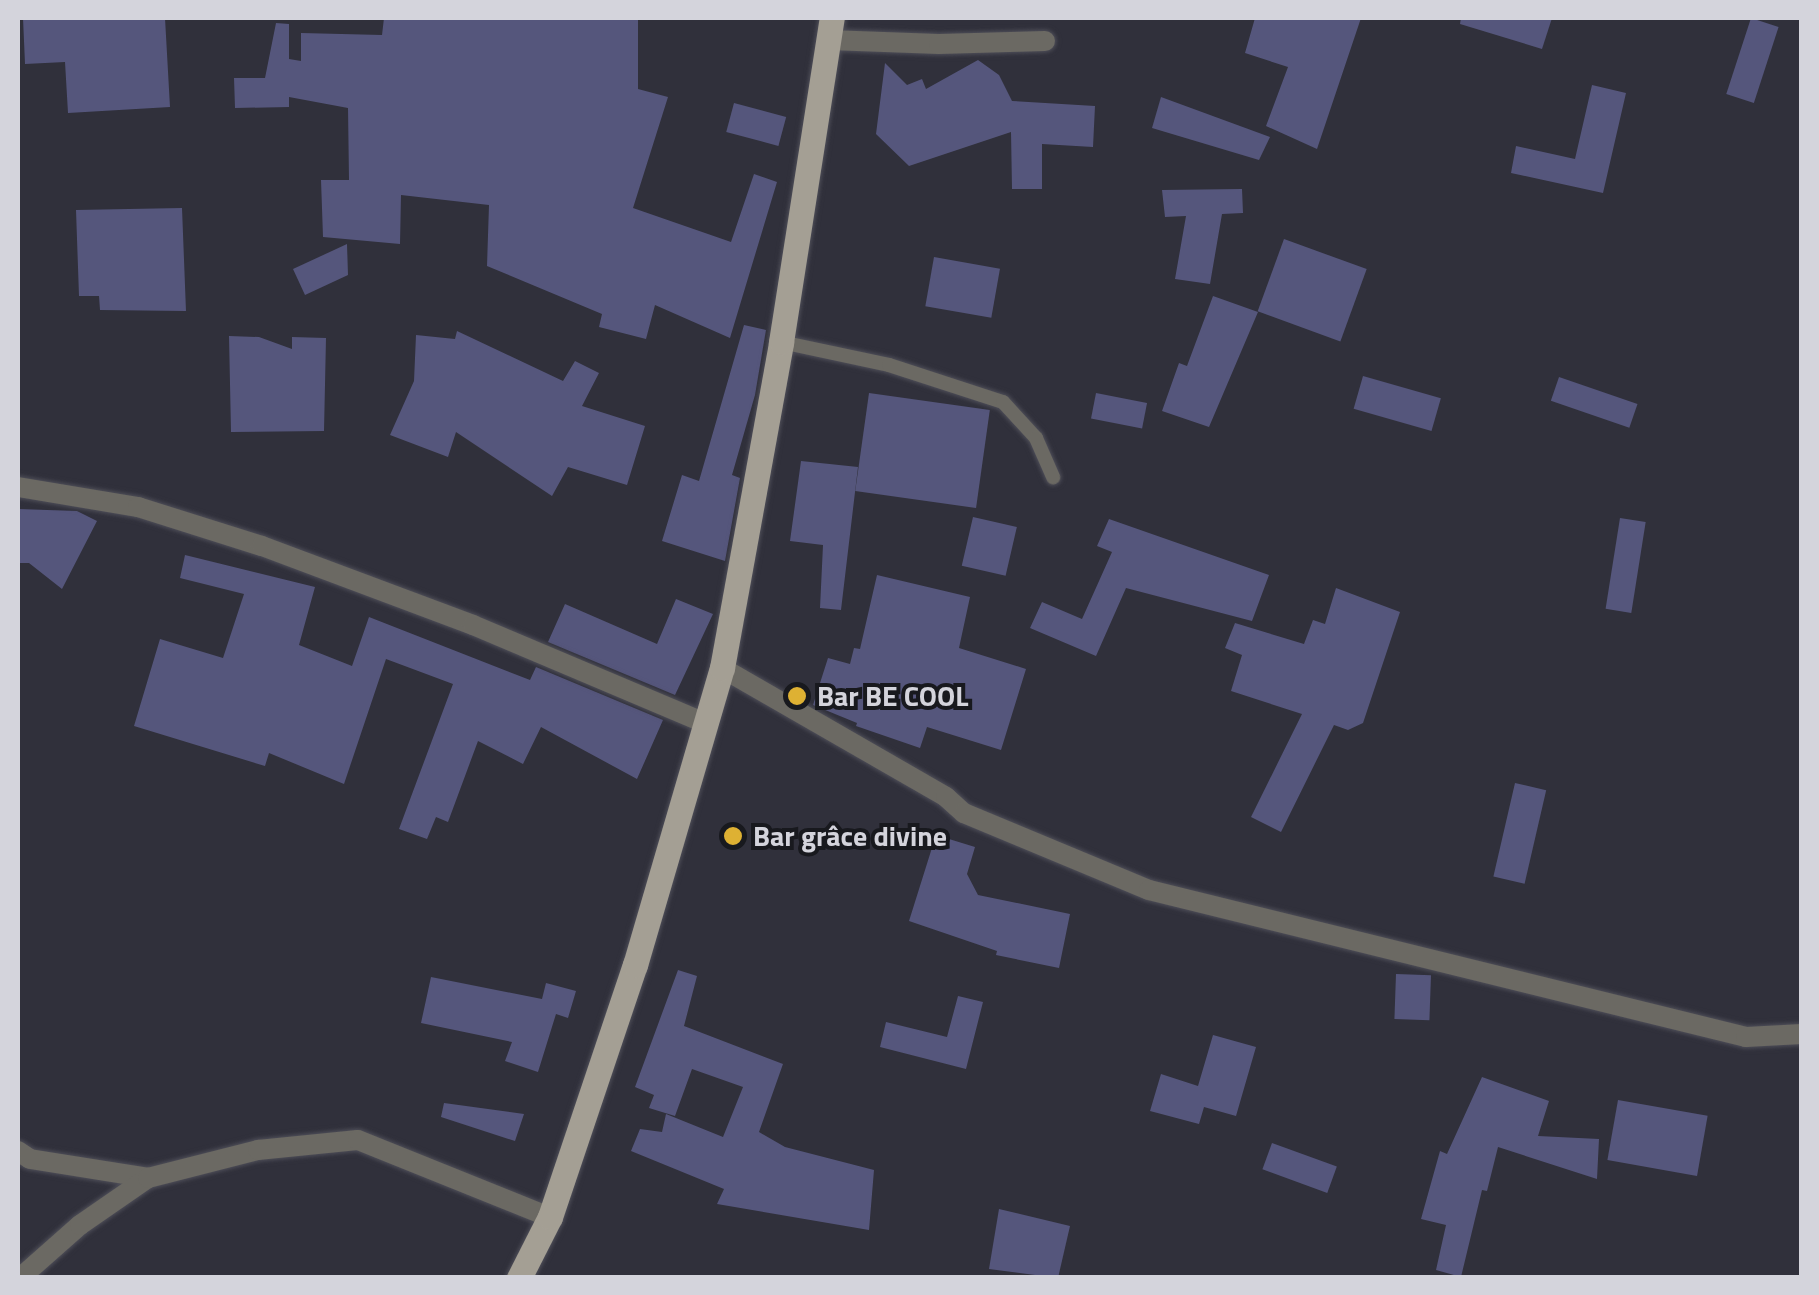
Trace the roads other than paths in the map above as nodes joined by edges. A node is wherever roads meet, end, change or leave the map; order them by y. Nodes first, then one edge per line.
1 (830, 29) edge
2 (1045, 41) dead end
3 (781, 342) junction
4 (1053, 477) dead end
5 (18, 487) edge
6 (722, 668) junction
7 (706, 724) junction
8 (1802, 1034) edge
9 (18, 1151) edge
10 (148, 1178) junction
11 (550, 1217) junction
12 (20, 1278) edge
13 (519, 1278) edge

1 - 2 street
1 - 3 main road
3 - 4 lane
3 - 6 main road
5 - 7 street
6 - 7 main road
6 - 8 street
7 - 11 main road
9 - 10 street
10 - 11 street
10 - 12 street
11 - 13 main road

